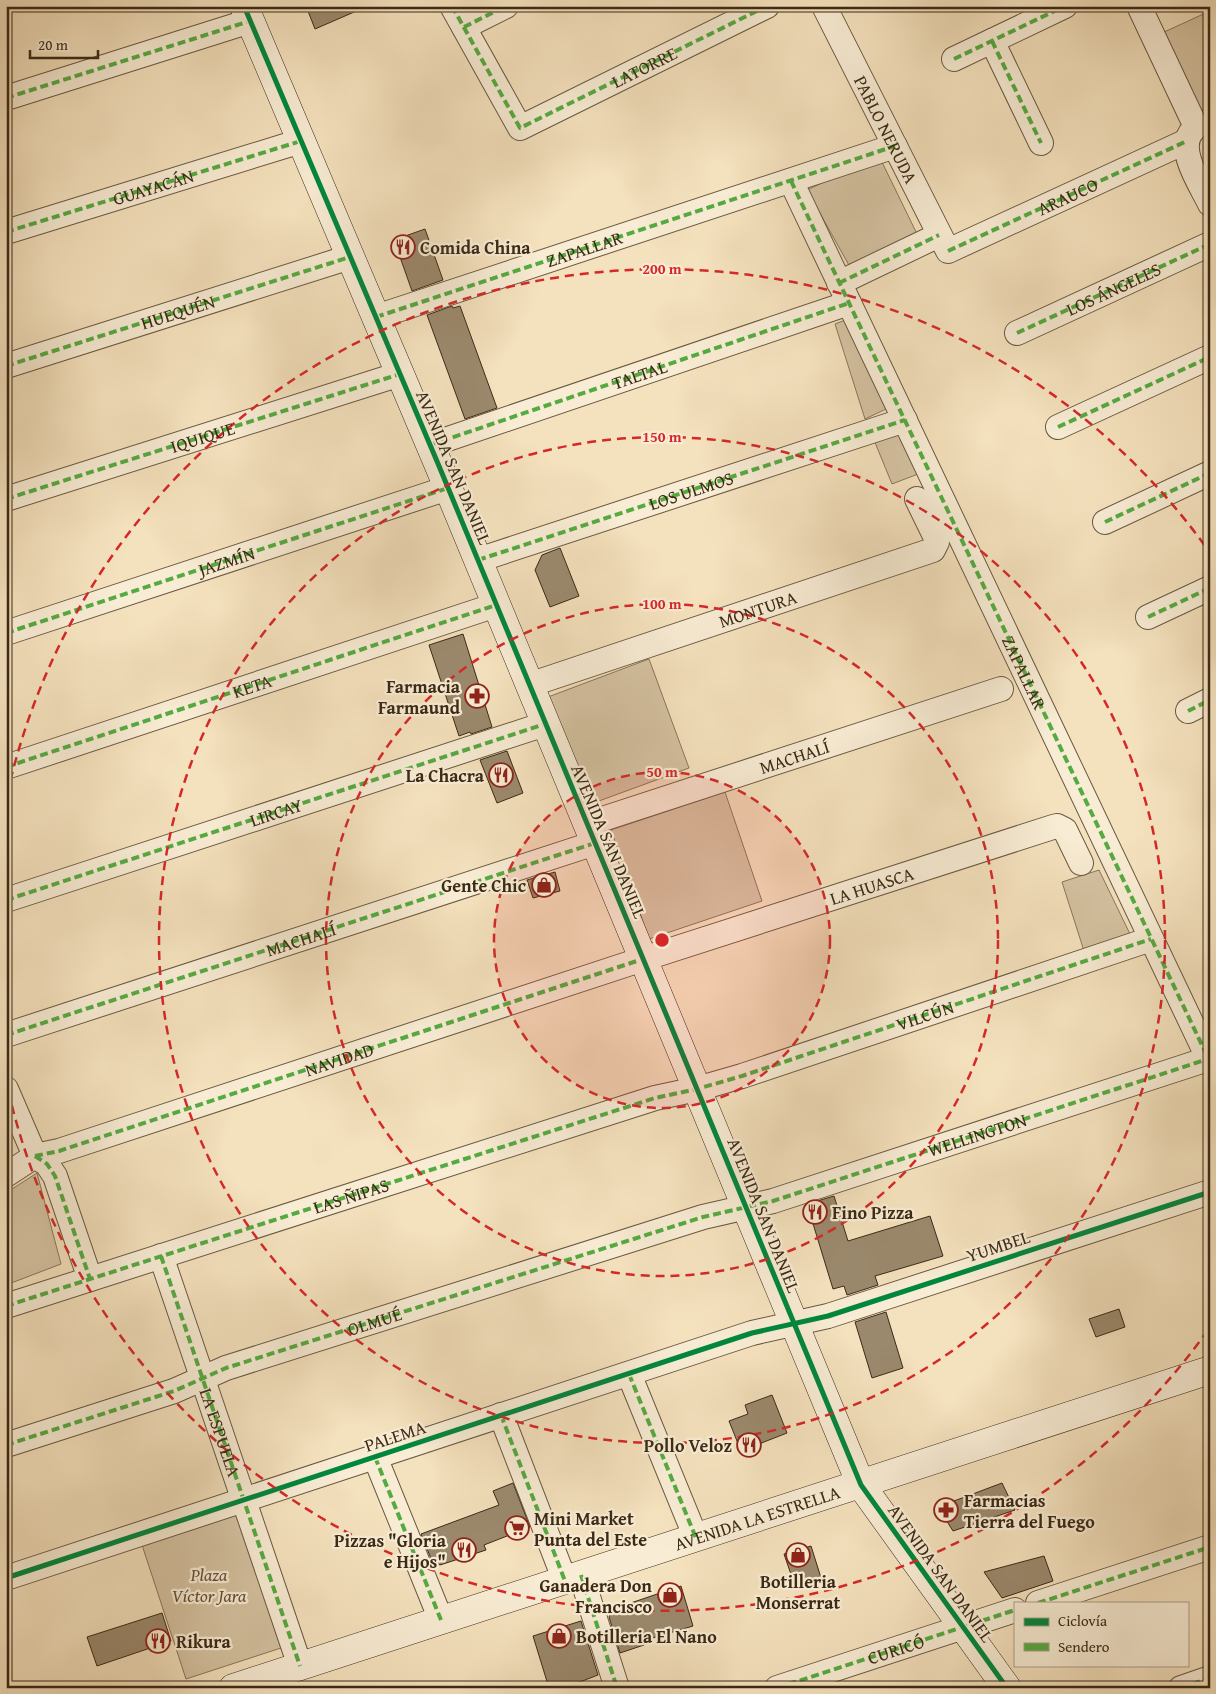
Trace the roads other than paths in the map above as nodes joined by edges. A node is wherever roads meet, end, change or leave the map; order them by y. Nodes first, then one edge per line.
1 (452, 6) edge
2 (506, 6) edge
3 (767, 6) edge
4 (824, 6) edge
5 (1065, 6) edge
6 (1139, 6) edge
7 (247, 14) edge
8 (464, 27) junction
9 (992, 41) junction
10 (954, 59) dead end
11 (6, 98) edge
12 (1198, 129) edge
13 (301, 141) junction
14 (1041, 143) dead end
15 (895, 146) junction
16 (791, 181) junction
17 (1210, 204) edge
18 (6, 232) edge
19 (944, 243) junction
20 (1210, 244) edge
21 (350, 257) junction
22 (844, 293) junction
23 (376, 317) junction
24 (1018, 332) dead end
25 (1210, 357) edge
26 (6, 366) edge
27 (400, 374) junction
28 (905, 420) junction
29 (1058, 427) dead end
30 (430, 445) junction
31 (1210, 473) edge
32 (448, 488) junction
33 (6, 499) edge
34 (917, 499) dead end
35 (1104, 522) dead end
36 (478, 560) junction
37 (1210, 588) edge
38 (496, 605) junction
39 (1148, 617) dead end
40 (6, 633) edge
41 (529, 685) junction
42 (1001, 689) dead end
43 (1210, 700) edge
44 (1188, 711) dead end
45 (545, 724) junction
46 (6, 767) edge
47 (591, 834) junction
48 (1081, 863) dead end
49 (6, 900) edge
50 (1151, 939) junction
51 (643, 959) junction
52 (6, 1035) edge
53 (1209, 1061) edge
54 (6, 1089) edge
55 (697, 1089) junction
56 (35, 1156) junction
57 (6, 1175) edge
58 (1210, 1192) edge
59 (746, 1207) junction
60 (160, 1256) junction
61 (90, 1279) junction
62 (6, 1306) edge
63 (793, 1324) junction
64 (1205, 1368) edge
65 (629, 1374) junction
66 (202, 1379) junction
67 (501, 1415) junction
68 (6, 1445) edge
69 (375, 1457) junction
70 (861, 1484) junction
71 (243, 1500) junction
72 (696, 1538) junction
73 (1210, 1547) edge
74 (6, 1578) edge
75 (573, 1578) junction
76 (1041, 1602) edge
77 (1014, 1610) edge
78 (441, 1620) junction
79 (963, 1627) junction
80 (288, 1676) edge
81 (1210, 1678) edge
82 (233, 1688) edge
83 (617, 1688) edge
84 (777, 1688) edge
85 (1007, 1688) edge
86 (1181, 1688) edge

1 - 8 street
2 - 8 street
3 - 8 street, LATORRE
4 - 15 street, PABLO NERUDA
5 - 9 street
6 - 12 street
7 - 11 street
7 - 13 street, AVENIDA SAN DANIEL
9 - 10 street
9 - 14 street
12 - 17 street
12 - 19 street, ARAUCO
13 - 18 street, GUAYACÁN
13 - 21 street, AVENIDA SAN DANIEL
15 - 16 street, ZAPALLAR
15 - 19 street, PABLO NERUDA
16 - 22 street, ZAPALLAR
16 - 23 street, ZAPALLAR
19 - 22 street
20 - 24 street, LOS ÁNGELES
21 - 23 street, AVENIDA SAN DANIEL
21 - 26 street, HUEQUÉN
22 - 28 street, ZAPALLAR
22 - 30 street, TALTAL
23 - 27 street, AVENIDA SAN DANIEL
25 - 29 street
27 - 30 street, AVENIDA SAN DANIEL
27 - 33 street, IQUIQUE
28 - 36 street, LOS ULMOS
28 - 50 street, ZAPALLAR
30 - 32 street, AVENIDA SAN DANIEL
31 - 35 street
32 - 36 street, AVENIDA SAN DANIEL
32 - 40 street, JAZMÍN
34 - 41 street, MONTURA
36 - 38 street, AVENIDA SAN DANIEL
37 - 39 street
38 - 41 street, AVENIDA SAN DANIEL
38 - 46 street, KETA
41 - 45 street, AVENIDA SAN DANIEL
42 - 47 street, MACHALÍ
43 - 44 street
45 - 47 street, AVENIDA SAN DANIEL
45 - 49 street, LIRCAY
47 - 51 street, AVENIDA SAN DANIEL
47 - 52 street, MACHALÍ
48 - 51 street, LA HUASCA
50 - 53 street, ZAPALLAR
50 - 55 street, VILCÚN
51 - 55 street, AVENIDA SAN DANIEL
51 - 56 street, NAVIDAD
53 - 59 street, WELLINGTON
54 - 56 street
55 - 59 street, AVENIDA SAN DANIEL
55 - 60 street, LAS ÑIPAS
56 - 57 street
56 - 61 street
58 - 63 street, YUMBEL
59 - 63 street, AVENIDA SAN DANIEL
59 - 66 street, OLMUÉ
60 - 61 street, LAS ÑIPAS
60 - 66 street, LA ESPUELA
61 - 62 street, LAS ÑIPAS
63 - 65 street, PALEMA
63 - 70 street, AVENIDA SAN DANIEL
64 - 70 street, AVENIDA LA ESTRELLA
65 - 67 street, PALEMA
65 - 72 street
66 - 68 street, OLMUÉ
66 - 71 street, LA ESPUELA
67 - 69 street, PALEMA
67 - 75 street
69 - 71 street, PALEMA
69 - 78 street
70 - 72 street, AVENIDA LA ESTRELLA
70 - 79 street, AVENIDA SAN DANIEL
71 - 74 street, PALEMA
71 - 80 street, LA ESPUELA
72 - 75 street, AVENIDA LA ESTRELLA
73 - 76 street
75 - 78 street, AVENIDA LA ESTRELLA
75 - 83 street
77 - 79 street, CURICÓ
78 - 80 street, AVENIDA LA ESTRELLA
79 - 84 street, CURICÓ
79 - 85 street, AVENIDA SAN DANIEL
80 - 82 street, AVENIDA LA ESTRELLA
81 - 86 street

